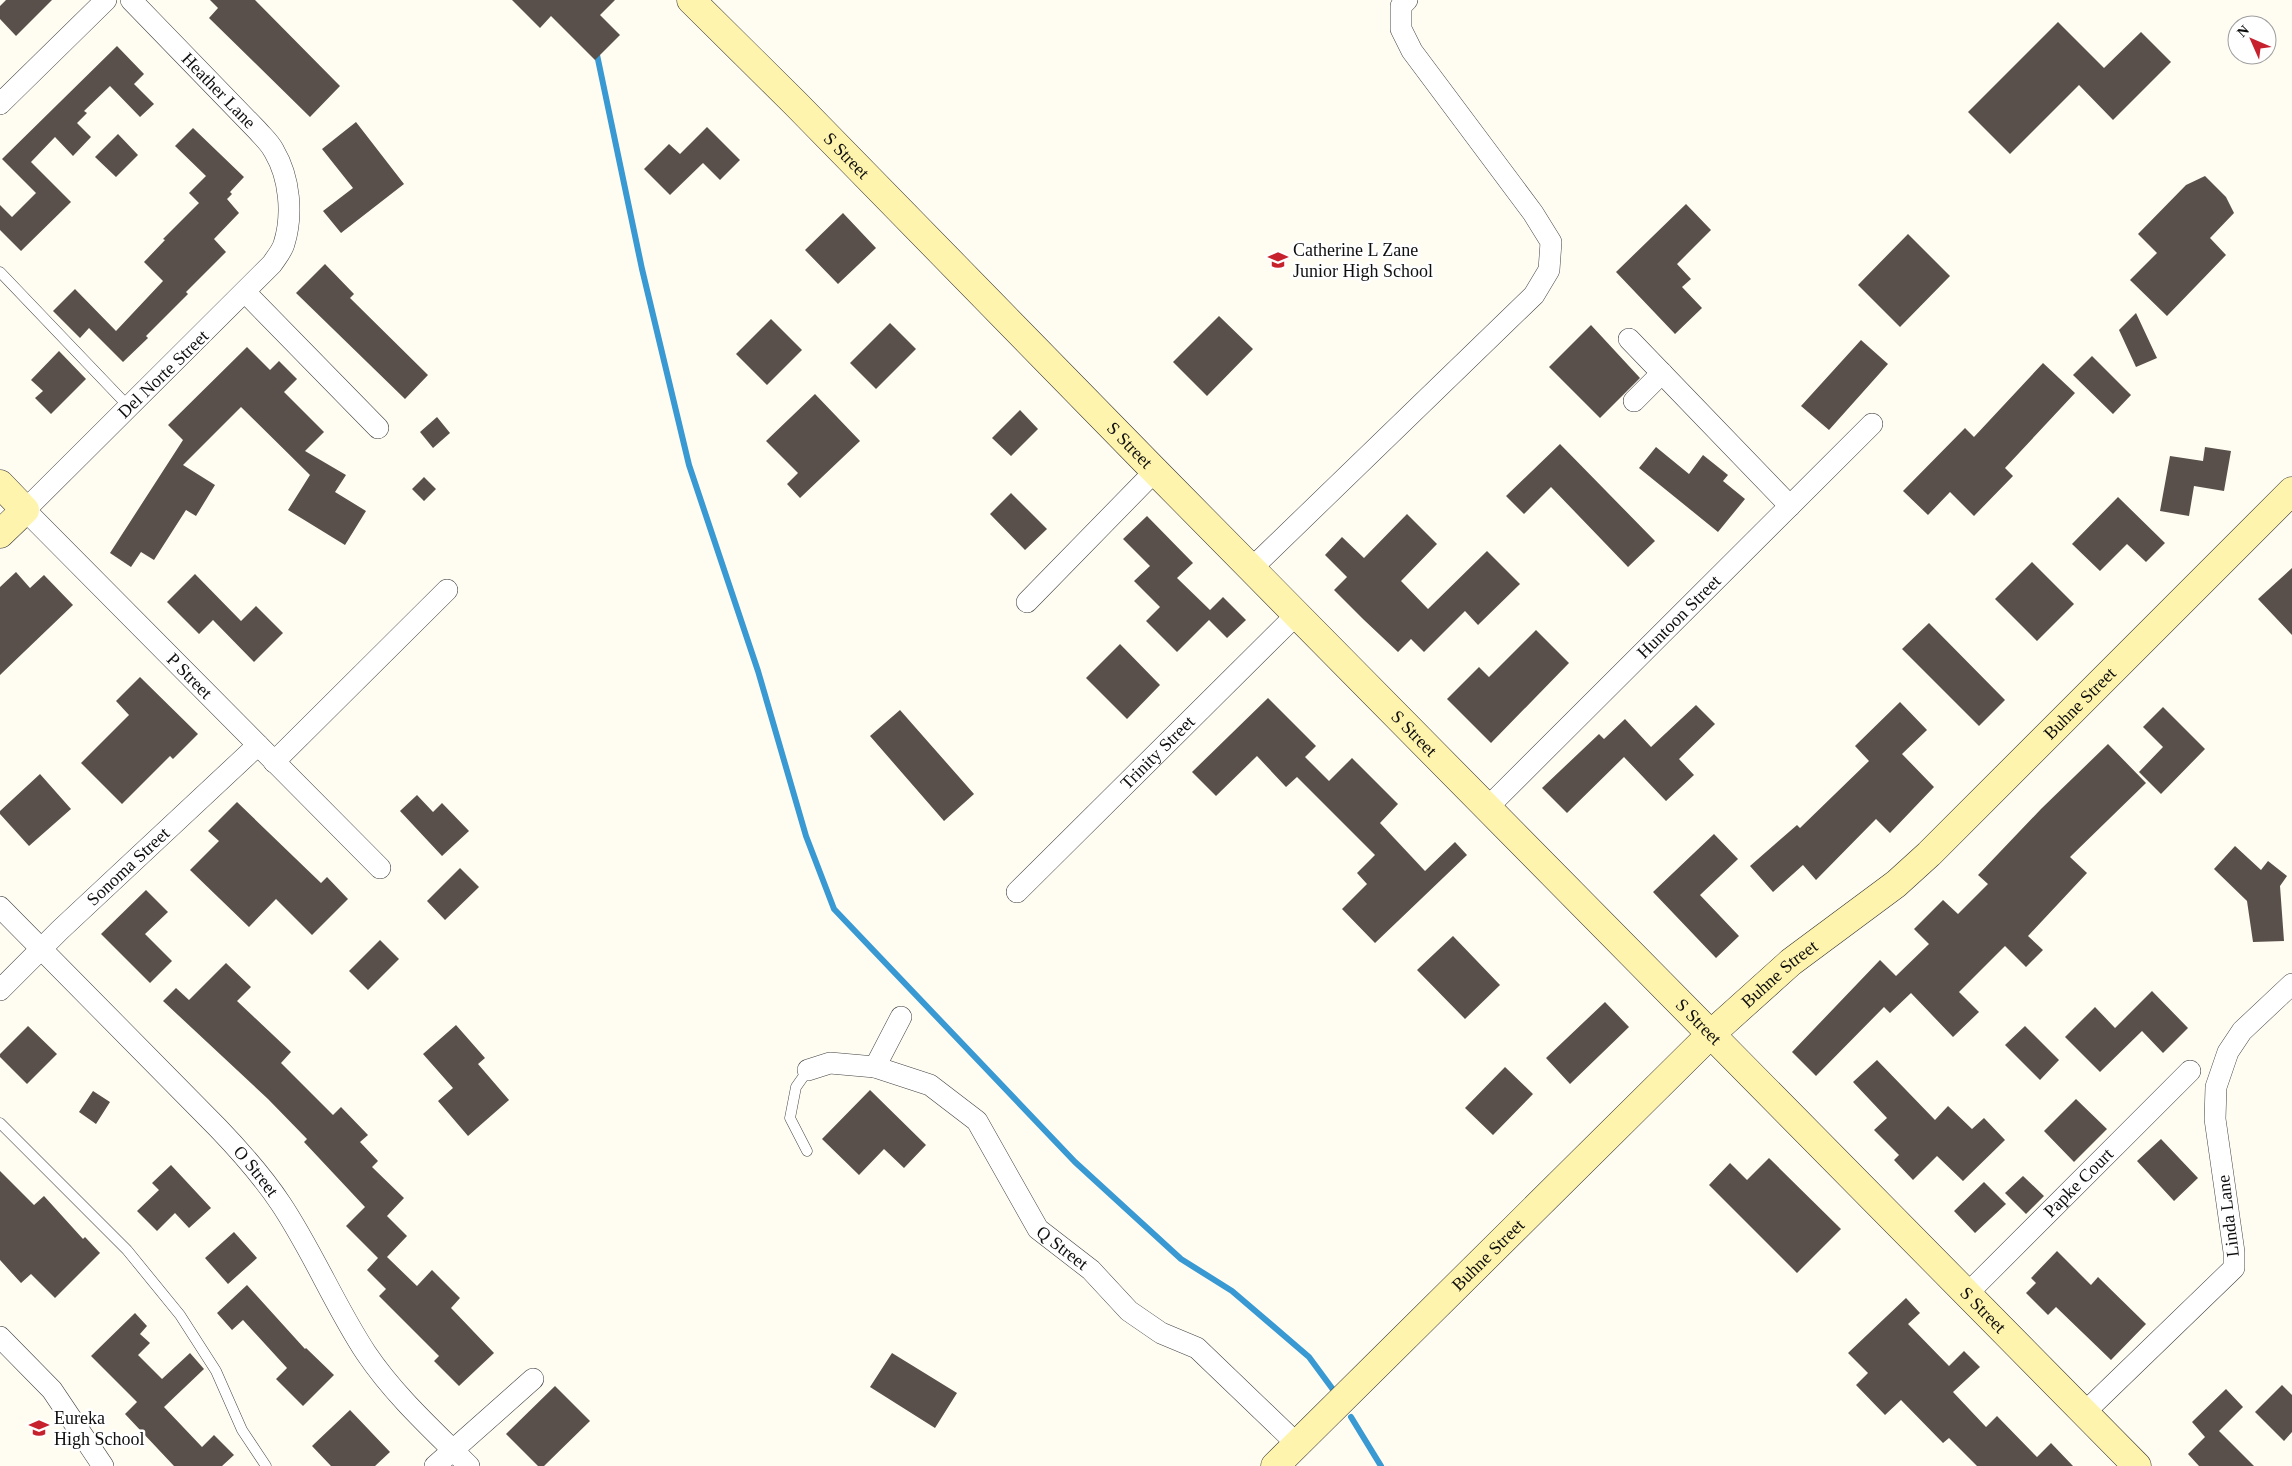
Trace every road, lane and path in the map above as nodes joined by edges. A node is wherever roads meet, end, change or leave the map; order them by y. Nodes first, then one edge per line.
1 (106, 0) edge
2 (131, 0) edge
3 (691, 0) edge
4 (1407, 0) edge
5 (0, 104) edge
6 (288, 194) joint
7 (0, 272) edge
8 (246, 293) junction
9 (1629, 339) dead end
10 (1662, 373) junction
11 (1634, 401) dead end
12 (129, 407) junction
13 (1872, 424) dead end
14 (378, 428) dead end
15 (1155, 471) junction
16 (0, 484) edge
17 (2292, 491) edge
18 (1790, 506) junction
19 (25, 510) junction
20 (0, 534) edge
21 (1252, 568) junction
22 (447, 590) dead end
23 (1027, 602) dead end
24 (1297, 614) junction
25 (258, 745) junction
26 (274, 762) junction
27 (1487, 808) junction
28 (380, 868) dead end
29 (1018, 892) dead end
30 (0, 907) edge
31 (40, 949) junction
32 (2292, 984) edge
33 (0, 990) edge
34 (901, 1017) dead end
35 (1711, 1034) junction
36 (875, 1067) junction
37 (808, 1070) joint
38 (2190, 1071) dead end
39 (0, 1122) edge
40 (807, 1151) dead end
41 (1966, 1295) junction
42 (0, 1337) edge
43 (533, 1379) dead end
44 (2084, 1413) junction
45 (1297, 1444) junction
46 (452, 1449) junction
47 (102, 1466) edge
48 (266, 1466) edge
49 (435, 1466) edge
50 (469, 1466) edge
51 (1275, 1466) edge
52 (2137, 1466) edge

1 - 5 street
2 - 6 street, Heather Lane
3 - 15 main road, S Street
4 - 21 street
6 - 8 street, Del Norte Street
7 - 12 lane
8 - 12 street, Del Norte Street
8 - 14 street
9 - 10 street
10 - 11 street
10 - 18 street
12 - 19 street, Del Norte Street
13 - 18 street, Huntoon Street
15 - 21 main road, S Street
15 - 23 street
16 - 19 main road, P Street
17 - 35 main road, Buhne Street
18 - 27 street, Huntoon Street
19 - 20 main road, Del Norte Street
19 - 25 street, P Street
21 - 24 main road, S Street
22 - 26 street
24 - 27 main road, S Street
24 - 29 street, Trinity Street
25 - 26 street, P Street
25 - 31 street, Sonoma Street
26 - 28 street, P Street
27 - 35 main road, S Street
30 - 31 street, O Street
31 - 33 street, Sonoma Street
31 - 46 street, O Street
32 - 44 street, Linda Lane
34 - 36 street
35 - 41 main road, S Street
35 - 45 main road, Buhne Street
36 - 37 street, Q Street
36 - 45 street, Q Street
37 - 40 lane
38 - 41 street, Papke Court
39 - 48 lane
41 - 44 main road, S Street
42 - 47 street
43 - 46 street
44 - 52 main road, S Street
45 - 51 main road, Buhne Street
46 - 49 street
46 - 50 street, O Street

